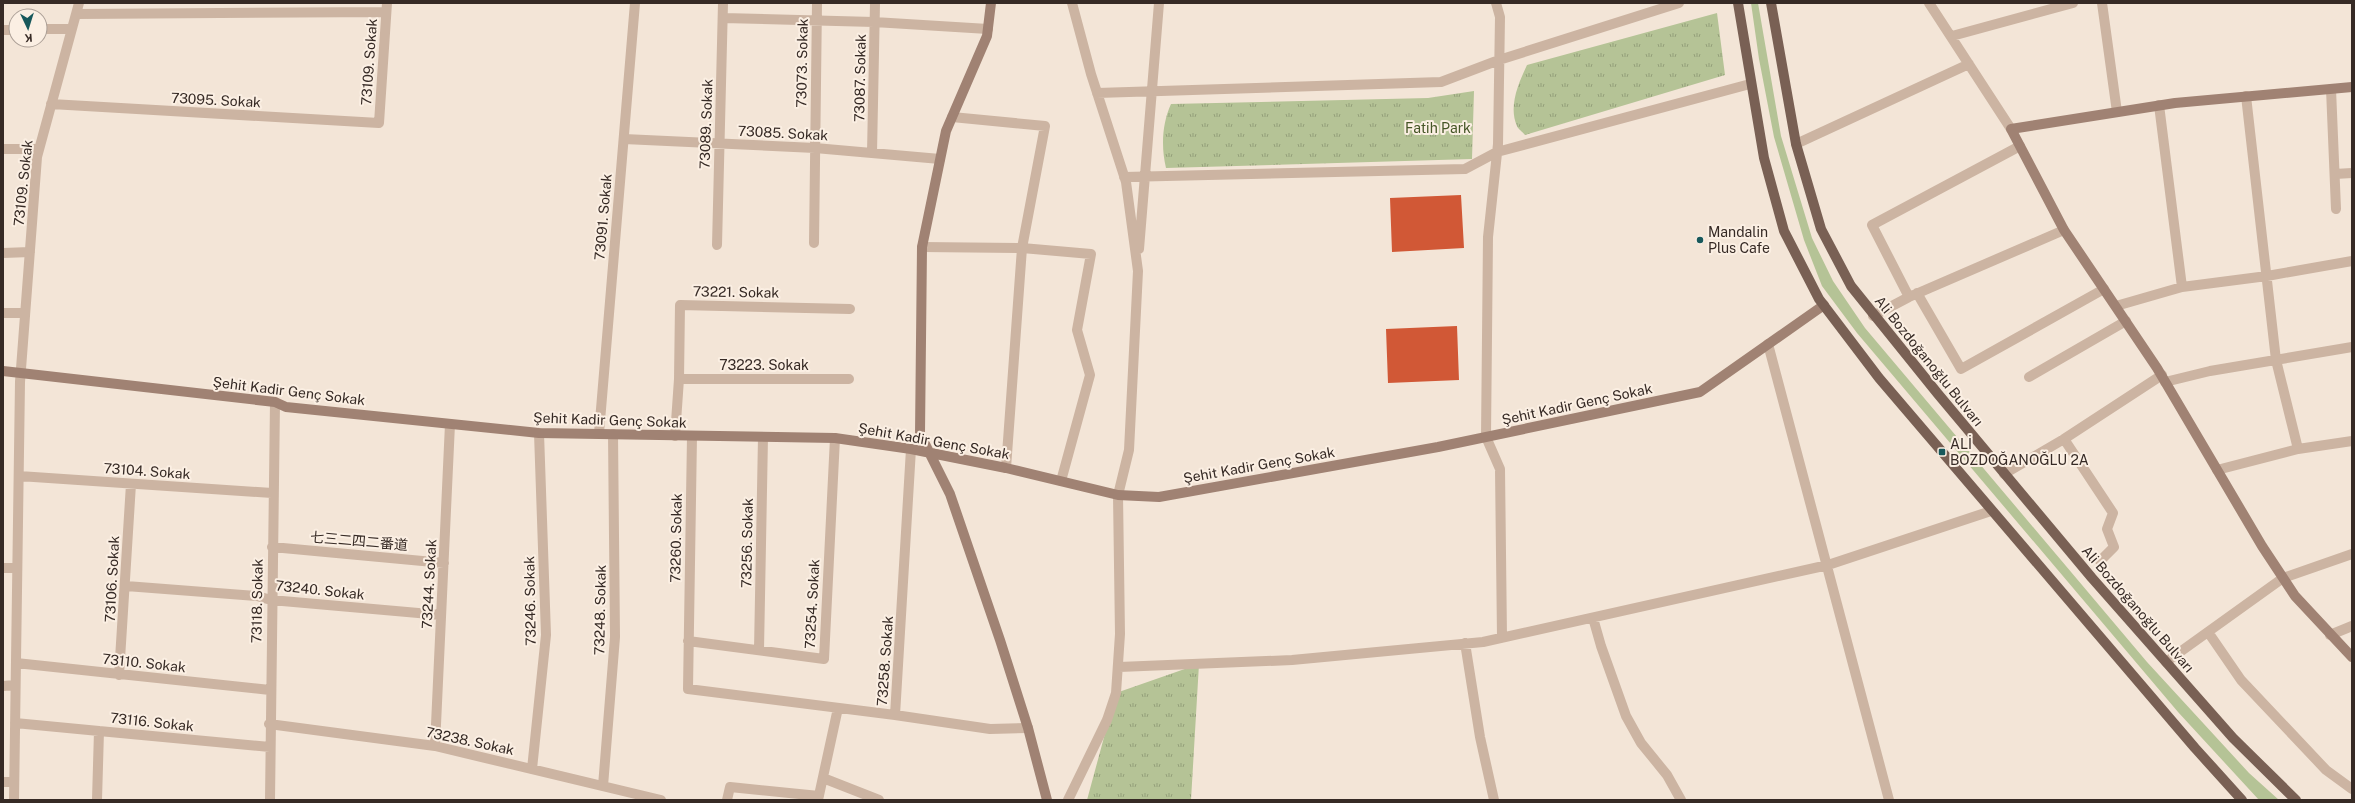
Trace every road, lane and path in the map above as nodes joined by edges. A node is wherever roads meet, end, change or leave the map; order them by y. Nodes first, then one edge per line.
1 (79, 3) edge
2 (635, 3) edge
3 (724, 3) edge
4 (817, 3) edge
5 (875, 3) edge
6 (991, 3) edge
7 (1072, 3) edge
8 (1160, 3) edge
9 (1496, 3) edge
10 (1679, 3) edge
11 (1738, 3) edge
12 (1771, 3) edge
13 (1929, 3) edge
14 (2073, 3) edge
15 (2102, 3) edge
16 (387, 8) edge
17 (76, 14) junction
18 (723, 18) junction
19 (817, 19) junction
20 (874, 22) junction
21 (71, 29) junction
22 (988, 29) junction
23 (48, 30) edge
24 (1952, 36) junction
25 (1499, 60) junction
26 (1969, 64) junction
27 (1750, 84) junction
28 (2352, 87) edge
29 (2331, 89) junction
30 (1152, 91) junction
31 (1098, 93) junction
32 (2246, 96) junction
33 (50, 104) junction
34 (2159, 105) junction
35 (2116, 112) junction
36 (952, 117) junction
37 (379, 123) joint
38 (2011, 129) junction
39 (624, 139) junction
40 (720, 144) junction
41 (1796, 144) junction
42 (2020, 146) junction
43 (815, 148) junction
44 (3, 149) edge
45 (38, 149) junction
46 (1497, 152) junction
47 (872, 153) junction
48 (940, 159) junction
49 (2352, 173) edge
50 (2335, 174) junction
51 (1124, 177) junction
52 (1145, 177) junction
53 (2336, 209) dead end
54 (2064, 230) junction
55 (814, 243) dead end
56 (717, 245) dead end
57 (922, 247) junction
58 (1022, 248) junction
59 (30, 252) junction
60 (3, 253) edge
61 (2352, 261) edge
62 (1138, 267) junction
63 (2267, 276) junction
64 (2182, 287) junction
65 (2104, 289) junction
66 (1913, 295) junction
67 (1824, 305) junction
68 (2116, 306) junction
69 (850, 309) dead end
70 (3, 313) edge
71 (25, 313) junction
72 (1873, 316) junction
73 (2126, 321) junction
74 (1768, 344) junction
75 (2352, 348) edge
76 (2276, 360) junction
77 (3, 371) edge
78 (21, 372) junction
79 (679, 378) junction
80 (2029, 378) dead end
81 (849, 379) dead end
82 (2164, 379) junction
83 (275, 402) junction
84 (450, 424) junction
85 (539, 433) junction
86 (599, 433) junction
87 (614, 434) junction
88 (675, 436) junction
89 (692, 436) junction
90 (763, 437) junction
91 (1486, 437) junction
92 (835, 438) junction
93 (2064, 439) junction
94 (2352, 441) edge
95 (911, 449) junction
96 (2298, 449) junction
97 (928, 452) junction
98 (1006, 468) junction
99 (2217, 470) junction
100 (2004, 474) junction
101 (19, 476) junction
102 (1061, 481) junction
103 (131, 484) junction
104 (272, 493) junction
105 (1118, 495) junction
106 (1992, 511) junction
107 (272, 547) junction
108 (2352, 554) edge
109 (2100, 561) dead end
110 (444, 563) junction
111 (1828, 565) junction
112 (3, 568) edge
113 (17, 568) junction
114 (2283, 578) junction
115 (126, 586) junction
116 (271, 600) junction
117 (441, 615) junction
118 (1593, 618) junction
119 (2352, 626) edge
120 (2208, 632) junction
121 (2330, 635) junction
122 (1502, 638) junction
123 (688, 641) junction
124 (1465, 643) junction
125 (759, 650) junction
126 (2352, 657) edge
127 (2166, 662) junction
128 (16, 663) junction
129 (1119, 667) junction
130 (119, 675) junction
131 (15, 685) junction
132 (3, 686) edge
133 (270, 690) junction
134 (838, 708) junction
135 (895, 715) junction
136 (15, 723) junction
137 (269, 724) junction
138 (1028, 728) junction
139 (99, 731) junction
140 (435, 746) junction
141 (270, 747) junction
142 (532, 769) junction
143 (823, 778) junction
144 (3, 782) edge
145 (14, 782) junction
146 (603, 786) junction
147 (2352, 788) edge
148 (818, 798) edge
149 (14, 800) edge
150 (97, 800) edge
151 (270, 800) edge
152 (661, 800) edge
153 (727, 800) edge
154 (879, 800) edge
155 (1047, 800) edge
156 (1068, 800) edge
157 (1494, 800) edge
158 (1681, 800) edge
159 (1889, 800) edge
160 (2242, 800) edge
161 (2296, 800) edge

1 - 17 street, 73109. Sokak
2 - 39 street, 73091. Sokak
3 - 18 street, 73089. Sokak
4 - 19 street, 73073. Sokak
5 - 20 street, 73087. Sokak
6 - 22 main road
7 - 31 street
8 - 30 street
9 - 25 street
10 - 25 street
11 - 27 main road
12 - 41 main road, Ali Bozdoğanoğlu Bulvarı
13 - 24 street
14 - 24 street
15 - 35 street
16 - 17 street
16 - 37 street, 73109. Sokak
17 - 21 street, 73109. Sokak
18 - 19 street
18 - 40 street, 73089. Sokak
19 - 20 street
19 - 43 street, 73073. Sokak
20 - 22 street
20 - 47 street, 73087. Sokak
21 - 23 street
21 - 33 street, 73109. Sokak
22 - 36 main road
24 - 26 street
25 - 30 street
25 - 46 street
26 - 38 street
26 - 41 street
27 - 46 street
27 - 67 main road
28 - 29 main road
29 - 32 main road
29 - 50 street
30 - 31 street
30 - 52 street
31 - 51 street
32 - 34 main road
32 - 63 street
33 - 37 street, 73095. Sokak
33 - 45 street, 73109. Sokak
34 - 35 main road
34 - 64 street
35 - 38 main road
36 - 48 main road
36 - 58 street
38 - 42 main road
39 - 40 street, 73085. Sokak
39 - 86 street, 73091. Sokak
40 - 43 street, 73085. Sokak
40 - 56 street, 73089. Sokak
41 - 72 main road, Ali Bozdoğanoğlu Bulvarı
42 - 54 main road
42 - 66 street
43 - 47 street, 73085. Sokak
43 - 55 street, 73073. Sokak
44 - 45 street
45 - 59 street, 73109. Sokak
46 - 52 street
46 - 91 street
47 - 48 street, 73085. Sokak
48 - 57 main road
49 - 50 street
50 - 53 street
51 - 52 street
51 - 62 street
52 - 62 street
54 - 65 main road
54 - 66 street
57 - 58 street
57 - 97 main road
58 - 98 street
58 - 102 street
59 - 60 street
59 - 71 street, 73109. Sokak
61 - 63 street
62 - 105 street
63 - 64 street
63 - 76 street
64 - 68 street
65 - 66 street
65 - 68 main road
66 - 72 street
67 - 74 main road, Şehit Kadir Genç Sokak
67 - 106 main road
68 - 73 main road
69 - 79 street, 73221. Sokak
70 - 71 street
71 - 78 street, 73109. Sokak
72 - 100 main road, Ali Bozdoğanoğlu Bulvarı
73 - 80 street
73 - 82 main road
74 - 91 main road, Şehit Kadir Genç Sokak
74 - 111 street
75 - 76 street
76 - 82 street
76 - 96 street
77 - 78 main road, Şehit Kadir Genç Sokak
78 - 83 main road, Şehit Kadir Genç Sokak
78 - 101 street, 73109. Sokak
79 - 81 street, 73223. Sokak
79 - 88 street, 73221. Sokak
82 - 93 street
82 - 99 main road
83 - 84 main road, Şehit Kadir Genç Sokak
83 - 104 street, 73118. Sokak
84 - 85 main road, Şehit Kadir Genç Sokak
84 - 110 street, 73244. Sokak
85 - 86 main road, Şehit Kadir Genç Sokak
85 - 142 street, 73246. Sokak
86 - 87 main road, Şehit Kadir Genç Sokak
87 - 88 main road, Şehit Kadir Genç Sokak
87 - 146 street, 73248. Sokak
88 - 89 main road, Şehit Kadir Genç Sokak
89 - 90 main road, Şehit Kadir Genç Sokak
89 - 123 street, 73260. Sokak
90 - 92 main road, Şehit Kadir Genç Sokak
90 - 125 street, 73256. Sokak
91 - 105 main road, Şehit Kadir Genç Sokak
91 - 122 street
92 - 95 main road, Şehit Kadir Genç Sokak
92 - 125 street, 73254. Sokak
93 - 100 street
93 - 109 street
94 - 96 street
95 - 97 main road, Şehit Kadir Genç Sokak
95 - 135 street, 73258. Sokak
96 - 99 street
97 - 98 main road, Şehit Kadir Genç Sokak
97 - 138 main road
98 - 102 main road, Şehit Kadir Genç Sokak
99 - 114 main road
100 - 127 main road, Ali Bozdoğanoğlu Bulvarı
101 - 103 street, 73104. Sokak
101 - 113 street, 73109. Sokak
102 - 105 main road, Şehit Kadir Genç Sokak
103 - 104 street, 73104. Sokak
103 - 115 street, 73106. Sokak
104 - 107 street, 73118. Sokak
105 - 129 street
106 - 111 street
106 - 160 main road
107 - 110 street, 七三二四二番道
107 - 116 street, 73118. Sokak
108 - 114 street
110 - 117 street, 73244. Sokak
111 - 118 street
111 - 159 street
112 - 113 street
113 - 128 street, 73109. Sokak
114 - 120 street
114 - 121 main road
115 - 116 street, 73240. Sokak
115 - 130 street, 73106. Sokak
116 - 117 street, 73240. Sokak
116 - 133 street, 73118. Sokak
117 - 140 street, 73244. Sokak
118 - 122 street
118 - 158 street
119 - 121 street
120 - 127 street
120 - 147 street
121 - 126 main road
122 - 124 street
123 - 125 street, 73254. Sokak
123 - 134 street, 73258. Sokak
124 - 129 street
124 - 157 street
127 - 161 main road, Ali Bozdoğanoğlu Bulvarı
128 - 130 street, 73110. Sokak
128 - 131 street, 73109. Sokak
129 - 156 street
130 - 133 street, 73110. Sokak
131 - 132 street
131 - 136 street, 73109. Sokak
133 - 137 street, 73118. Sokak
134 - 135 street, 73258. Sokak
134 - 143 street
135 - 138 street
136 - 139 street
136 - 145 street, 73109. Sokak
137 - 140 street, 73238. Sokak
137 - 141 street, 73118. Sokak
138 - 155 main road
139 - 141 street, 73116. Sokak
139 - 150 street, 73116. Sokak
140 - 142 street, 73238. Sokak
141 - 151 street, 73118. Sokak
142 - 146 street, 73238. Sokak
143 - 148 street
143 - 154 street
144 - 145 street
145 - 149 street, 73109. Sokak
146 - 152 street, 73238. Sokak
148 - 153 street

